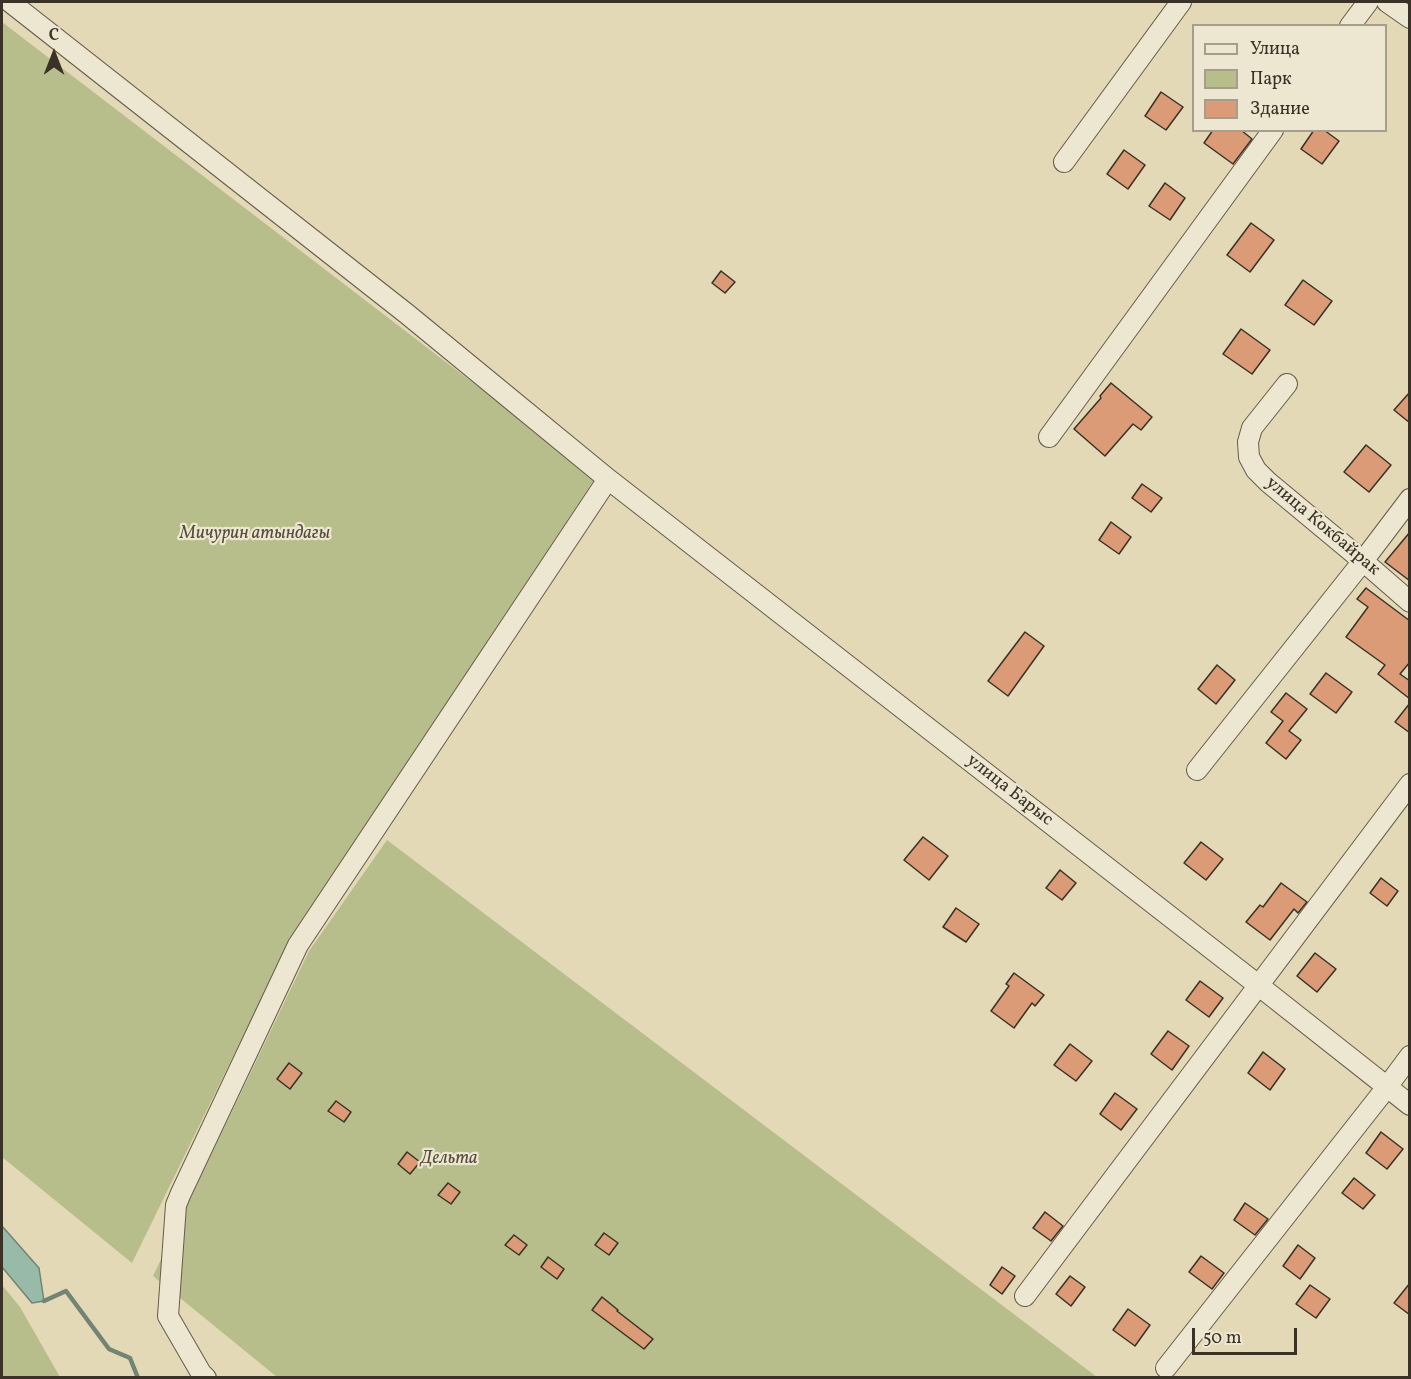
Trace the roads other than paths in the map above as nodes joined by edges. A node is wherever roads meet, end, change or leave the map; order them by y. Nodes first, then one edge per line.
1 (10, 2) edge
2 (1181, 2) edge
3 (1368, 2) edge
4 (1387, 2) edge
5 (1410, 18) edge
6 (1352, 24) edge
7 (1273, 132) edge
8 (1064, 162) dead end
9 (1287, 384) dead end
10 (1049, 437) dead end
11 (608, 479) junction
12 (1410, 499) edge
13 (1363, 561) junction
14 (1410, 602) edge
15 (1197, 770) dead end
16 (1410, 784) edge
17 (1258, 985) junction
18 (1410, 1056) edge
19 (1388, 1087) junction
20 (1410, 1105) edge
21 (1025, 1296) dead end
22 (1166, 1368) dead end
23 (206, 1377) edge

1 - 11 street, улица Барыс
2 - 8 street
3 - 6 street
4 - 5 street
7 - 10 street
9 - 13 street, улица Кокбайрак
11 - 17 street, улица Барыс
11 - 23 street
12 - 13 street
13 - 14 street, улица Кокбайрак
13 - 15 street
16 - 17 street
17 - 19 street, улица Барыс
17 - 21 street
18 - 19 street
19 - 20 street, улица Барыс
19 - 22 street

